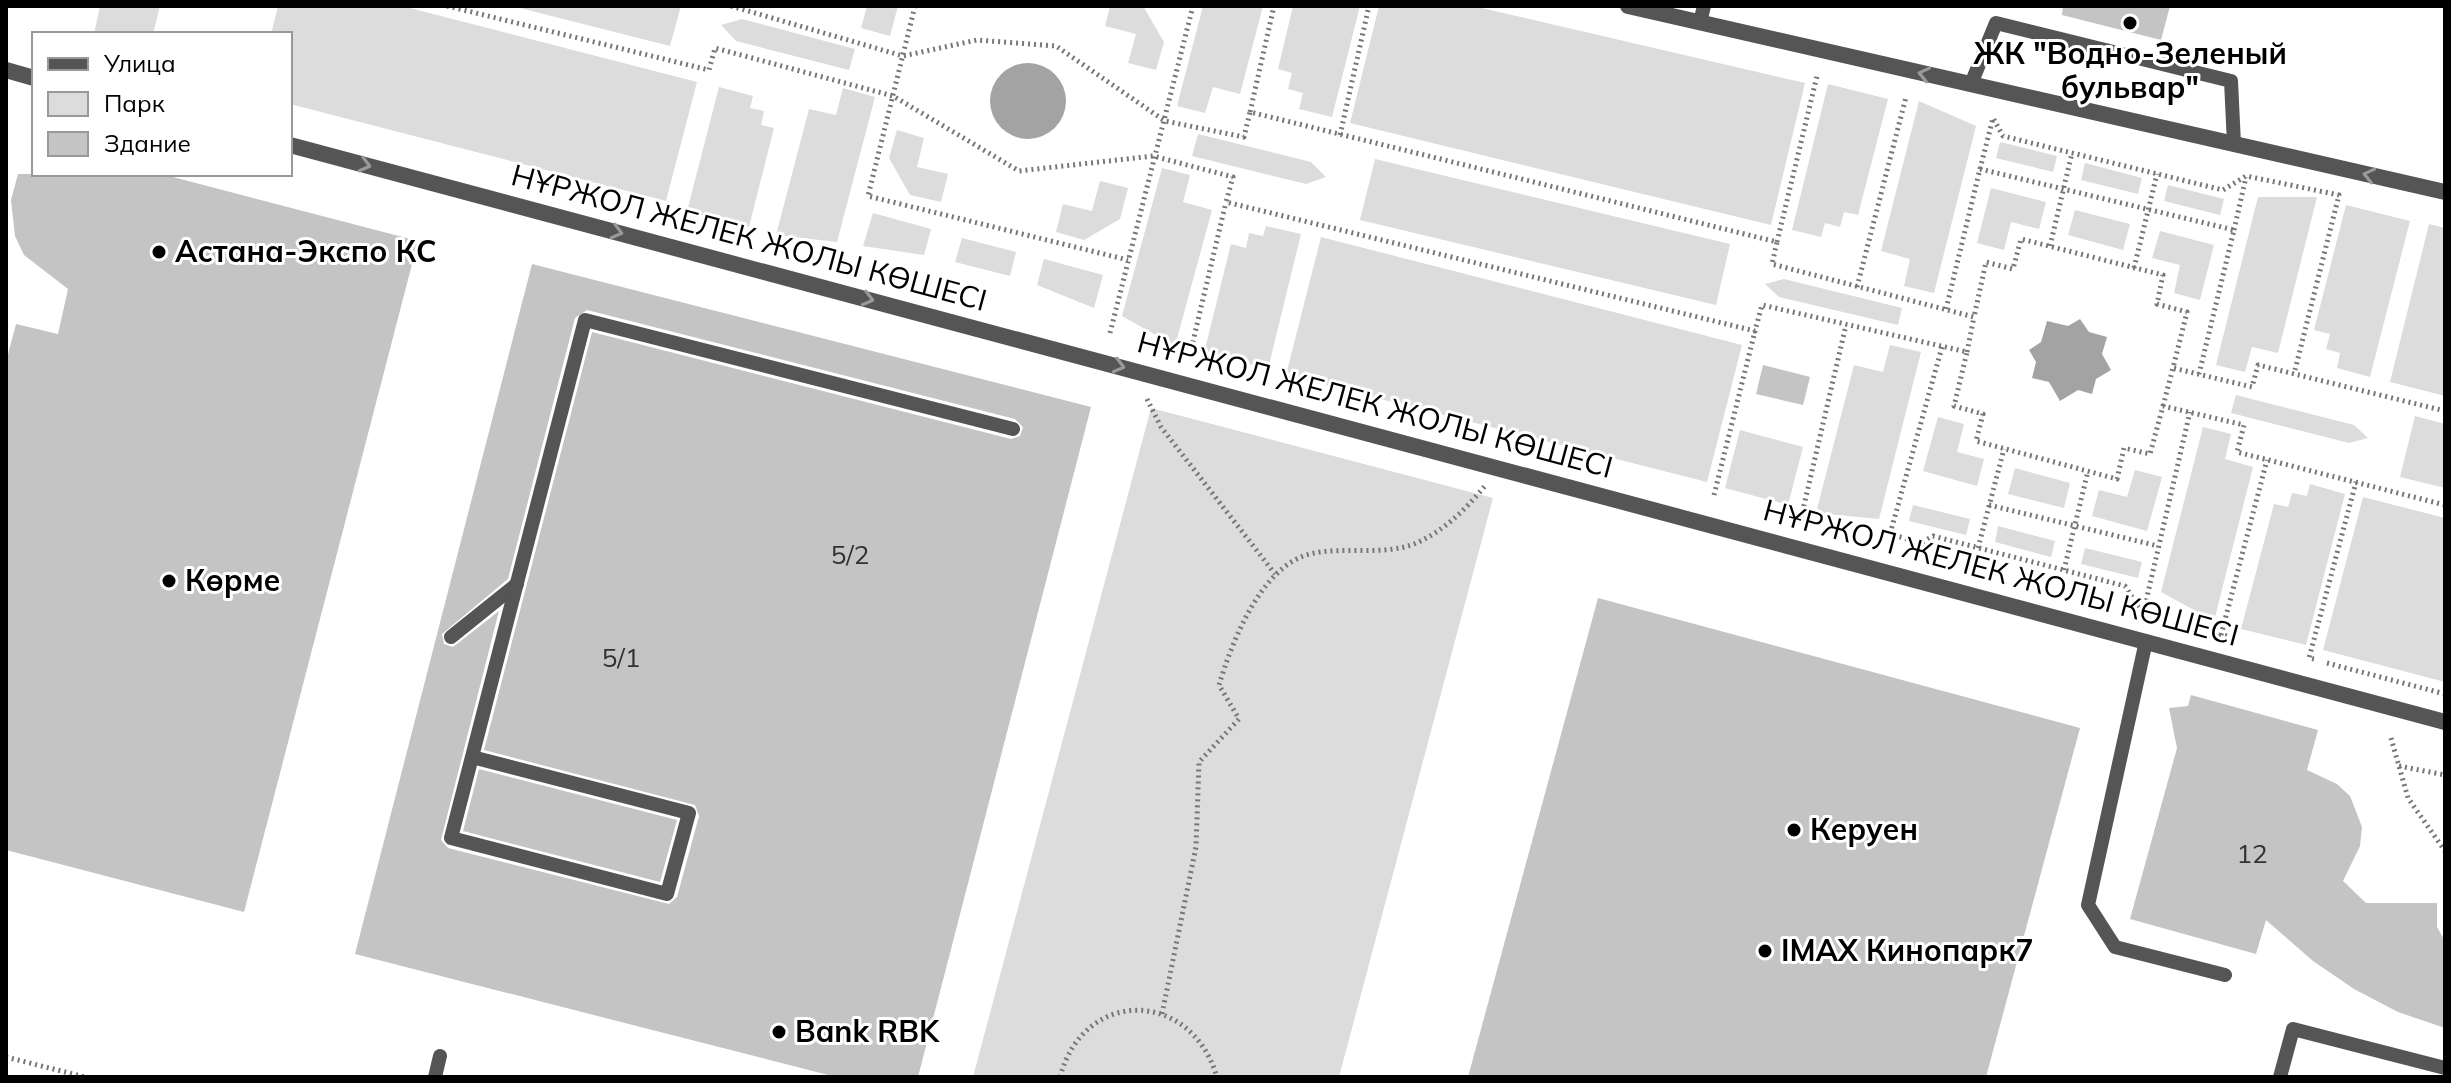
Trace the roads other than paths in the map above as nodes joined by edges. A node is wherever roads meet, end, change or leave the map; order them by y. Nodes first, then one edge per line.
1 (1628, 6) edge
2 (1702, 14) edge
3 (6, 70) edge
4 (32, 77) edge
5 (1971, 84) junction
6 (2234, 144) junction
7 (292, 146) edge
8 (2445, 192) edge
9 (1013, 429) dead end
10 (517, 584) junction
11 (451, 637) dead end
12 (2146, 641) junction
13 (2445, 722) edge
14 (472, 757) junction
15 (2225, 975) dead end
16 (440, 1056) dead end
17 (2445, 1068) edge
18 (435, 1077) edge
19 (2280, 1077) edge

1 - 2 street
5 -> 2 street
3 - 4 street
5 - 6 street
5 - 6 lane
8 -> 6 street
7 -> 12 street, НҰРЖОЛ ЖЕЛЕК ЖОЛЫ КӨШЕСІ
9 - 10 lane
10 - 11 lane
10 - 14 lane
12 - 13 street, НҰРЖОЛ ЖЕЛЕК ЖОЛЫ КӨШЕСІ
12 - 15 lane
14 - 14 lane
16 - 18 lane
17 - 19 lane

